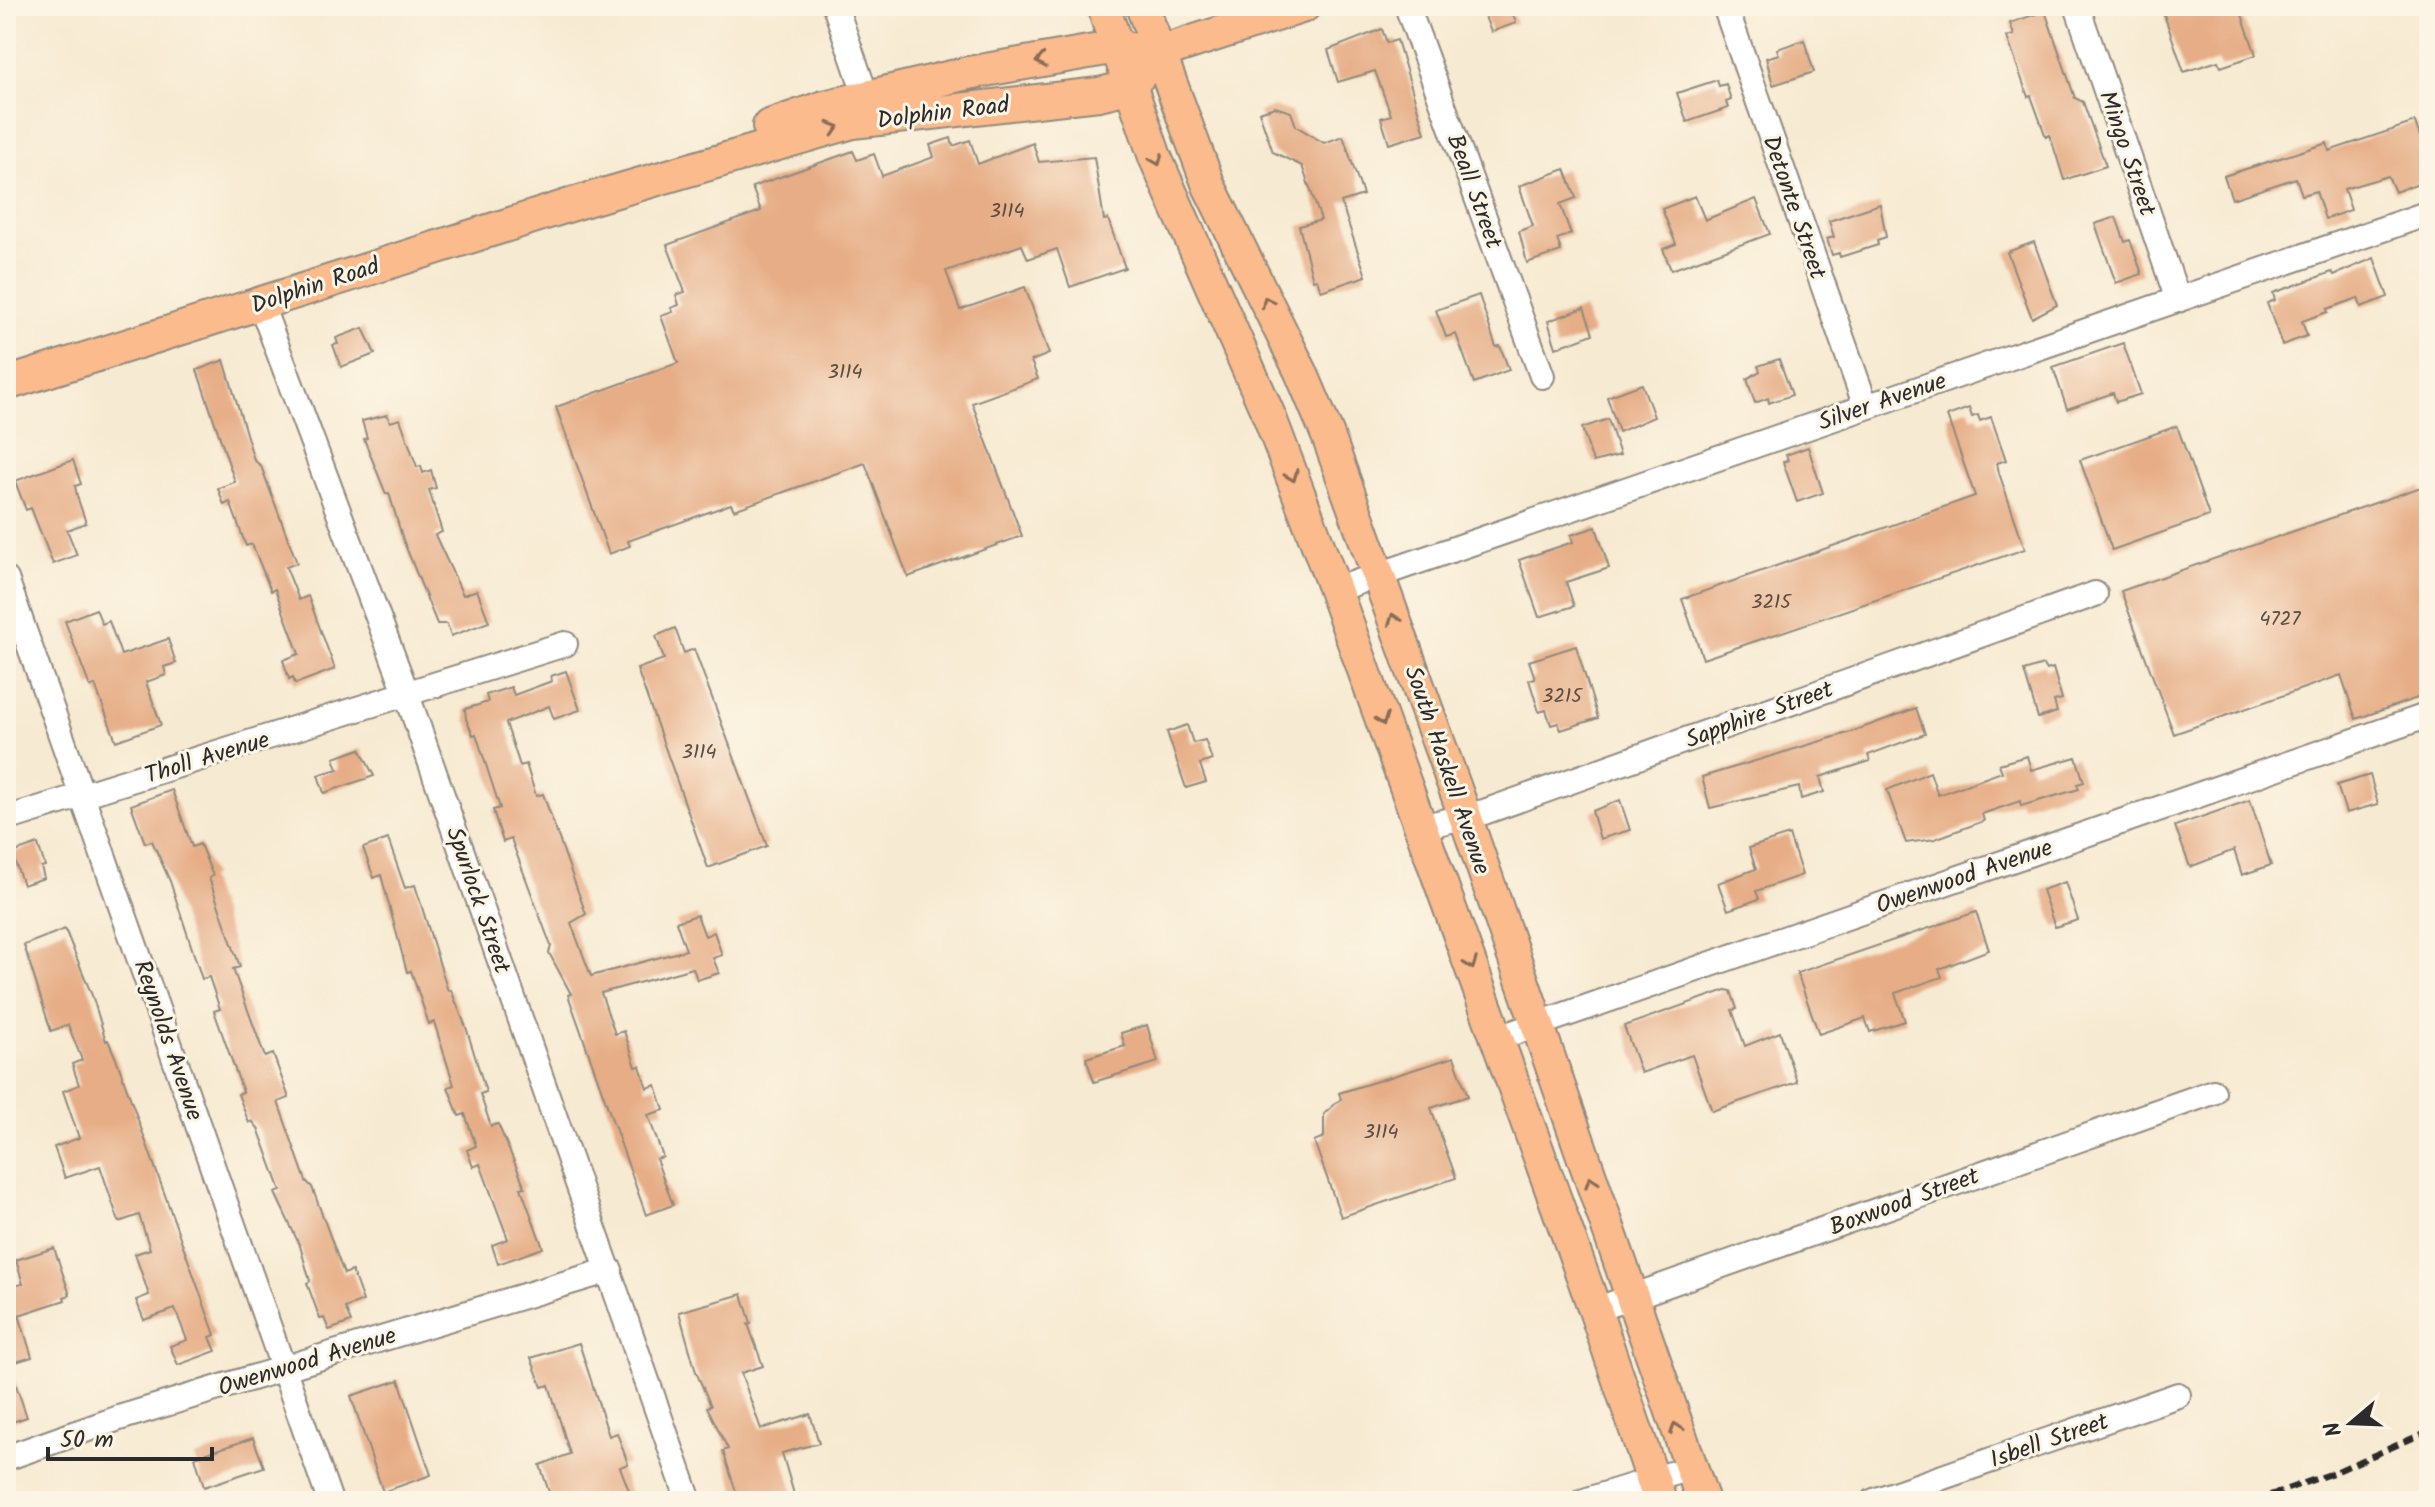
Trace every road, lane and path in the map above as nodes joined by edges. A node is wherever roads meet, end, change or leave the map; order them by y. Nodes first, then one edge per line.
1 (835, 6) edge
2 (1103, 6) edge
3 (1142, 6) edge
4 (1407, 6) edge
5 (1725, 6) edge
6 (2077, 6) edge
7 (1290, 8) edge
8 (1117, 47) junction
9 (1158, 53) junction
10 (1129, 87) junction
11 (866, 96) junction
12 (625, 190) junction
13 (2429, 213) edge
14 (2178, 300) junction
15 (260, 302) junction
16 (1542, 376) dead end
17 (6, 384) edge
18 (1314, 401) junction
19 (1866, 407) junction
20 (1270, 418) junction
21 (1378, 574) junction
22 (6, 579) edge
23 (1335, 590) junction
24 (2095, 594) dead end
25 (565, 644) dead end
26 (406, 692) junction
27 (2429, 715) edge
28 (83, 794) junction
29 (1465, 816) junction
30 (6, 819) edge
31 (1421, 827) junction
32 (1537, 1025) junction
33 (1498, 1038) junction
34 (2213, 1092) dead end
35 (610, 1270) junction
36 (1630, 1298) junction
37 (1595, 1310) junction
38 (284, 1367) junction
39 (2178, 1395) dead end
40 (6, 1458) edge
41 (1690, 1468) junction
42 (1656, 1490) edge
43 (330, 1501) edge
44 (689, 1501) edge
45 (1584, 1501) edge
46 (1703, 1501) edge
47 (1874, 1501) edge

1 - 11 street
2 - 8 main road, South Haskell Avenue
3 - 9 main road, South Haskell Avenue
4 - 16 street, Beall Street
5 - 19 street, Detonte Street
6 - 14 street, Mingo Street
7 - 9 main road, Dolphin Road
8 - 9 main road, Dolphin Road
8 - 10 main road, South Haskell Avenue
8 -> 11 main road, Dolphin Road
9 - 10 main road
18 -> 9 main road, South Haskell Avenue
12 -> 10 main road, Dolphin Road
10 -> 20 main road, South Haskell Avenue
11 - 12 main road, Dolphin Road
12 - 15 main road, Dolphin Road
13 - 14 street, Silver Avenue
14 - 19 street, Silver Avenue
15 - 17 main road, Dolphin Road
15 - 26 street, Spurlock Street
18 - 20 main road
18 - 21 main road, South Haskell Avenue
19 - 21 street, Silver Avenue
20 -> 23 main road, South Haskell Avenue
21 - 23 street, Silver Avenue
29 -> 21 main road, South Haskell Avenue
22 - 28 street, Reynolds Avenue
23 -> 31 main road, South Haskell Avenue
24 - 29 street, Sapphire Street
25 - 26 street, Tholl Avenue
26 - 28 street, Tholl Avenue
26 - 35 street, Spurlock Street
27 - 32 street, Owenwood Avenue
28 - 30 street, Tholl Avenue
28 - 38 street, Reynolds Avenue
29 - 31 street, Sapphire Street
29 - 32 main road, South Haskell Avenue
31 -> 33 main road, South Haskell Avenue
32 - 33 street, Owenwood Avenue
36 -> 32 main road, South Haskell Avenue
33 - 37 main road, South Haskell Avenue
34 - 36 street, Boxwood Street
35 - 38 street, Owenwood Avenue
35 - 44 street, Spurlock Street
36 - 37 street, Boxwood Street
41 -> 36 main road, South Haskell Avenue
37 - 42 main road, South Haskell Avenue
38 - 40 street, Owenwood Avenue
38 - 43 street, Reynolds Avenue
39 - 47 street, Isbell Street
41 - 42 street
41 - 46 main road, South Haskell Avenue
42 - 45 street

